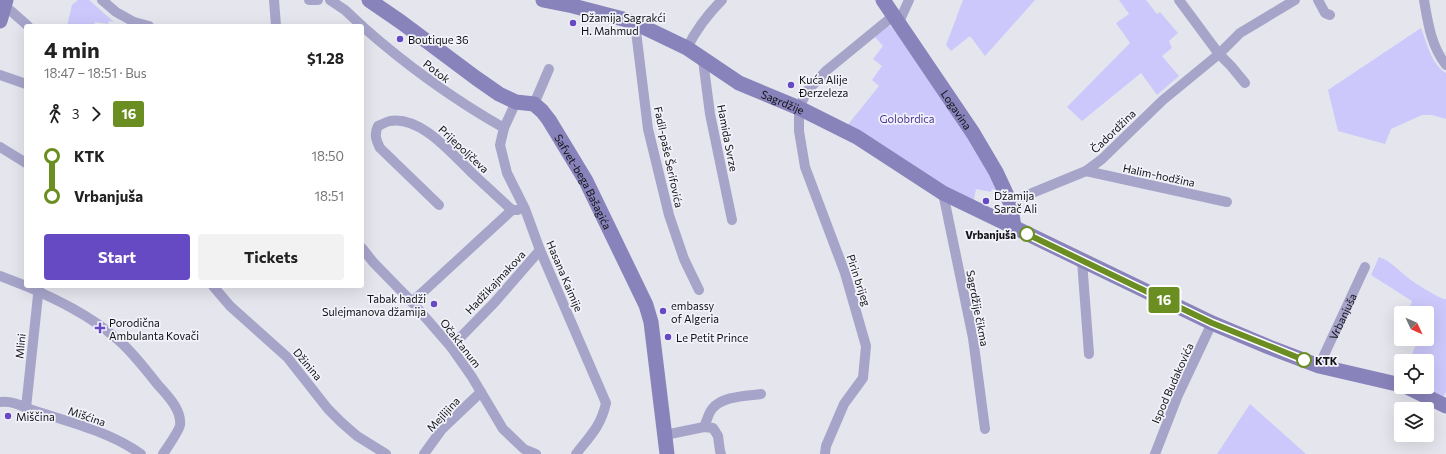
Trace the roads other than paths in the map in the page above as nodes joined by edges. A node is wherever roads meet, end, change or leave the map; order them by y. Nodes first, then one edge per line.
1 (102, 0) edge
2 (274, 0) edge
3 (309, 0) edge
4 (318, 0) edge
5 (330, 0) edge
6 (369, 0) edge
7 (543, 0) edge
8 (722, 0) edge
9 (882, 0) edge
10 (909, 0) edge
11 (1179, 0) edge
12 (1294, 0) edge
13 (1318, 0) edge
14 (1424, 0) edge
15 (574, 3) edge
16 (2, 14) edge
17 (1330, 15) dead end
18 (895, 20) junction
19 (635, 23) junction
20 (26, 24) edge
21 (134, 24) edge
22 (276, 24) edge
23 (360, 24) edge
24 (364, 28) edge
25 (686, 48) junction
26 (1219, 54) junction
27 (703, 60) junction
28 (1446, 65) edge
29 (549, 69) dead end
30 (0, 75) edge
31 (24, 83) edge
32 (1245, 83) dead end
33 (516, 102) junction
34 (534, 104) junction
35 (798, 108) junction
36 (504, 128) junction
37 (0, 147) edge
38 (24, 162) edge
39 (1086, 171) junction
40 (943, 193) junction
41 (1010, 202) junction
42 (1227, 202) dead end
43 (439, 205) dead end
44 (525, 209) junction
45 (512, 210) junction
46 (732, 220) dead end
47 (1014, 227) junction
48 (540, 250) junction
49 (364, 251) edge
50 (1082, 261) junction
51 (1365, 267) dead end
52 (0, 276) edge
53 (24, 285) edge
54 (215, 288) edge
55 (39, 289) edge
56 (699, 290) dead end
57 (412, 302) junction
58 (1212, 323) junction
59 (451, 347) junction
60 (1089, 354) dead end
61 (1319, 366) junction
62 (1394, 383) edge
63 (481, 392) junction
64 (761, 394) dead end
65 (1421, 394) edge
66 (0, 402) edge
67 (1446, 406) edge
68 (26, 408) junction
69 (704, 427) junction
70 (985, 429) dead end
71 (664, 435) junction
72 (826, 451) edge
73 (141, 454) edge
74 (164, 454) edge
75 (386, 454) edge
76 (424, 454) edge
77 (536, 454) edge
78 (576, 454) edge
79 (667, 454) edge
80 (722, 454) edge
81 (1155, 454) edge

1 - 21 street
2 - 22 street
3 - 4 street
5 - 23 street, Potok
6 - 33 street
7 - 15 street, Sagrdžije
8 - 25 street
9 - 18 street, Logavina
10 - 18 street
11 - 26 street
12 - 26 street, Čadordžina
13 - 17 street
14 - 28 street
15 - 19 street, Sagrdžije
16 - 20 street
18 - 35 street
18 - 41 street, Logavina
19 - 25 street, Sagrdžije
19 - 56 street, Fadil-paše Šerifovića
24 - 36 street, Potok
25 - 27 street, Sagrdžije
26 - 32 street
26 - 39 street, Čadordžina
27 - 35 street, Sagrdžije
27 - 46 street, Hamida Svrze
29 - 34 street
30 - 31 street
33 - 34 street
33 - 36 street, Hasana Kaimije
34 - 71 street, Safvet-bega Bašagića
35 - 40 street, Sagrdžije
35 - 72 street, Pirin brijeg
36 - 44 street, Hasana Kaimije
37 - 38 street
39 - 41 street, Čadordžina
39 - 42 street, Halim-hodžina
40 - 47 street, Sagrdžije
40 - 70 street, Sagrdžije čikma
41 - 47 street, Logavina
43 - 45 street, Prijepoljčeva
44 - 45 street
44 - 48 street, Hasana Kaimije
45 - 57 street
47 - 50 street
48 - 59 street, Hadžikajmakova
48 - 78 street, Hasana Kaimije
49 - 57 street, Očaktanum
50 - 58 street
50 - 60 street
51 - 61 street, Vrbanjuša
52 - 53 street
54 - 75 street, Džinina
55 - 68 street, Mlini
55 - 74 street
57 - 59 street, Očaktanum
58 - 61 street
58 - 81 street, Ispod Budakovića
59 - 63 street, Očaktanum
61 - 62 street
63 - 76 street, Mejlijina
63 - 77 street, Očaktanum
64 - 69 street
65 - 67 street
66 - 68 street, Mišćina
68 - 73 street, Mišćina
69 - 71 street
69 - 80 street
71 - 79 street, Safvet-bega Bašagića

